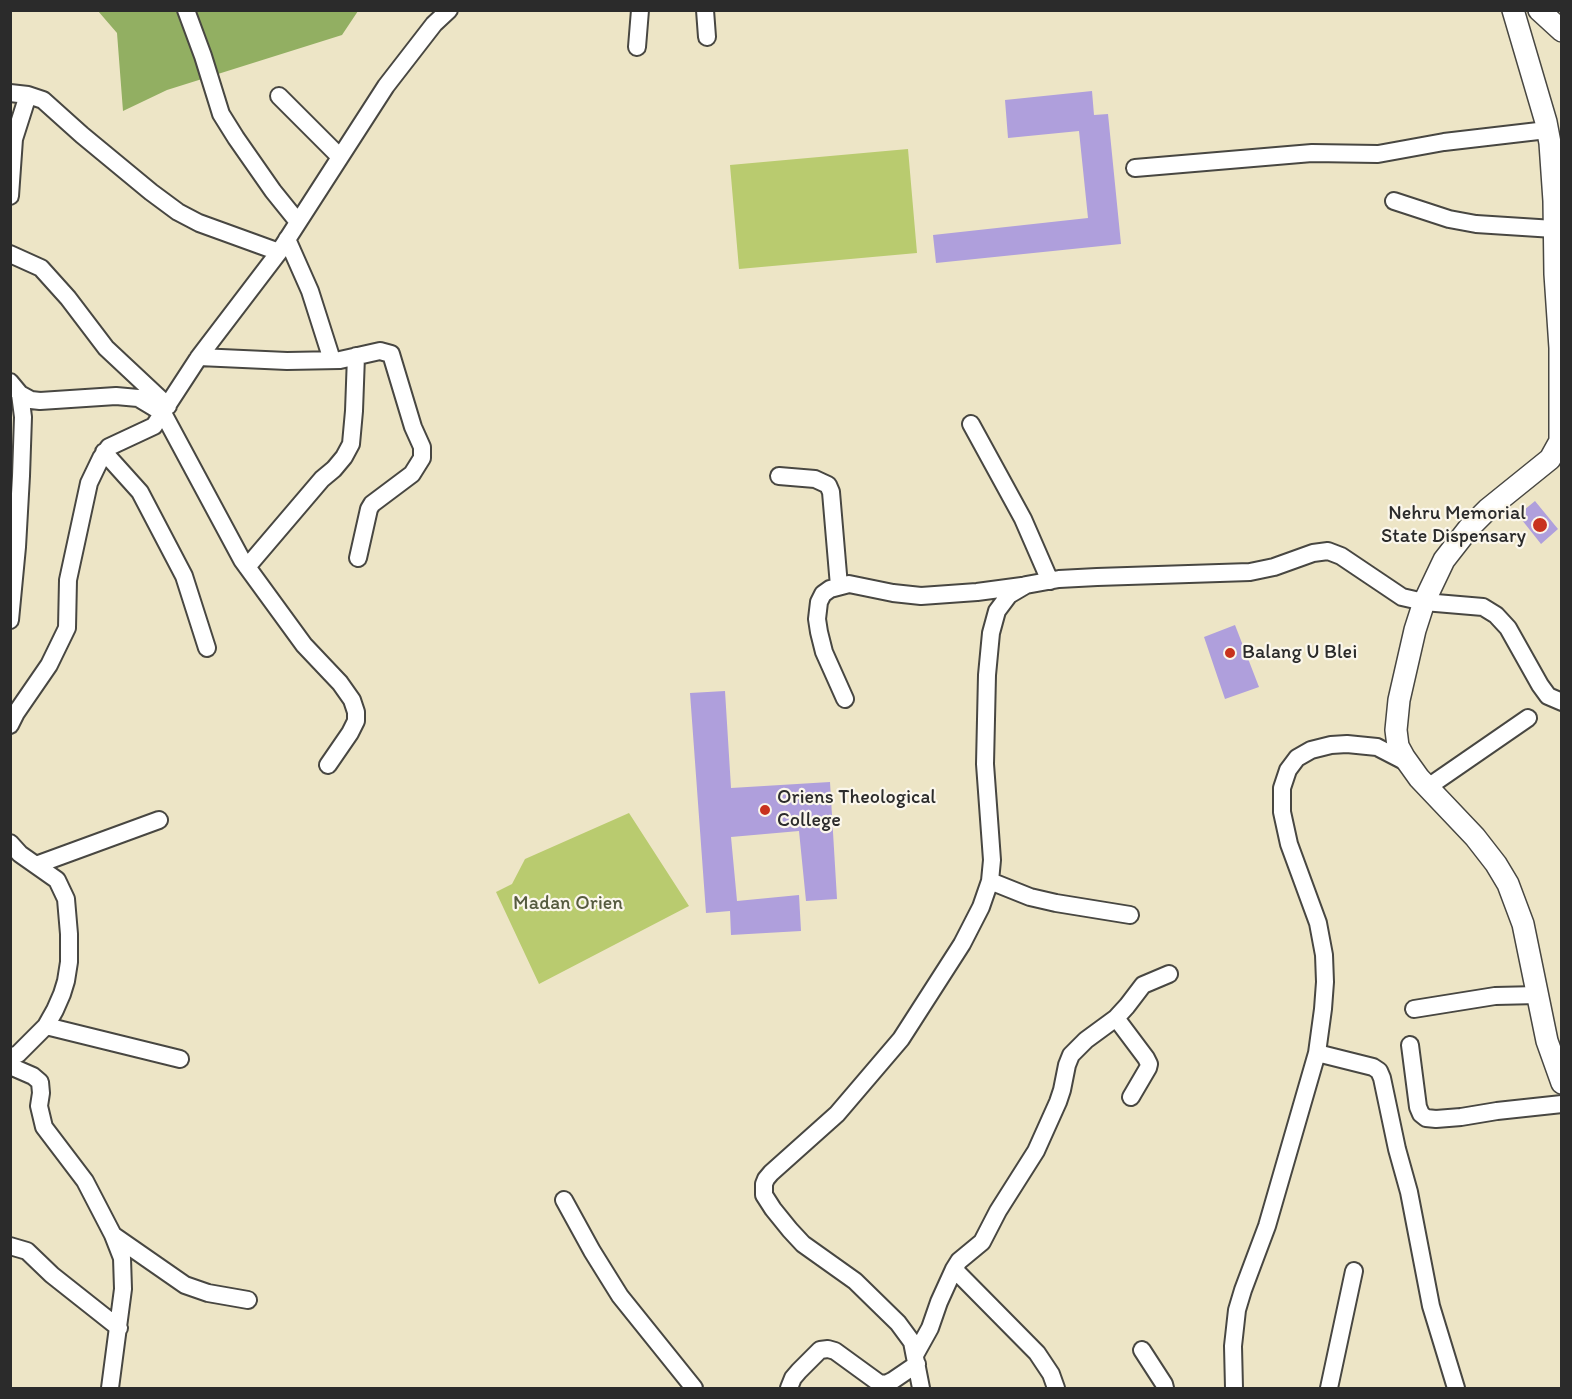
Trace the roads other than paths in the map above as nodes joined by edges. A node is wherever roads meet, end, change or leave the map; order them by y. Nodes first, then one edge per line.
1 (186, 10) edge
2 (449, 10) edge
3 (640, 10) edge
4 (705, 10) edge
5 (1513, 10) edge
6 (1539, 10) edge
7 (1562, 31) edge
8 (707, 37) dead end
9 (637, 47) dead end
10 (10, 93) edge
11 (28, 95) junction
12 (279, 96) dead end
13 (1547, 130) junction
14 (340, 157) junction
15 (1135, 168) dead end
16 (10, 196) edge
17 (1394, 201) dead end
18 (298, 222) junction
19 (1554, 229) junction
20 (283, 245) junction
21 (10, 254) edge
22 (356, 356) junction
23 (199, 357) junction
24 (332, 360) junction
25 (15, 388) edge
26 (165, 410) junction
27 (972, 424) dead end
28 (1561, 442) edge
29 (104, 453) junction
30 (779, 476) dead end
31 (358, 558) dead end
32 (247, 567) junction
33 (1050, 581) junction
34 (1026, 585) junction
35 (839, 586) junction
36 (1424, 602) junction
37 (10, 620) edge
38 (207, 648) dead end
39 (845, 699) dead end
40 (1562, 702) edge
41 (12, 718) edge
42 (1528, 718) dead end
43 (1408, 763) junction
44 (328, 765) dead end
45 (1428, 787) junction
46 (159, 820) dead end
47 (10, 843) edge
48 (36, 865) junction
49 (990, 882) junction
50 (1130, 915) dead end
51 (1169, 974) dead end
52 (1538, 995) junction
53 (1414, 1009) dead end
54 (1116, 1018) junction
55 (46, 1026) junction
56 (1410, 1046) dead end
57 (1317, 1053) junction
58 (10, 1058) edge
59 (180, 1059) dead end
60 (10, 1066) edge
61 (1562, 1083) edge
62 (1131, 1097) dead end
63 (1562, 1104) edge
64 (564, 1200) dead end
65 (113, 1235) junction
66 (10, 1246) edge
67 (954, 1269) junction
68 (1354, 1270) dead end
69 (248, 1300) dead end
70 (118, 1328) junction
71 (1142, 1350) dead end
72 (916, 1359) junction
73 (110, 1389) edge
74 (694, 1389) edge
75 (789, 1389) edge
76 (921, 1389) edge
77 (1056, 1389) edge
78 (1165, 1389) edge
79 (1234, 1389) edge
80 (1329, 1389) edge
81 (1456, 1389) edge

1 - 18 street
2 - 14 street
3 - 9 street
4 - 8 street
5 - 13 street
6 - 7 street
10 - 11 street
11 - 16 street
11 - 20 street
12 - 14 street
13 - 15 street
13 - 19 street
14 - 18 street
17 - 19 street
18 - 20 street
19 - 28 street
20 - 23 street
20 - 24 street
21 - 26 street
22 - 24 street
22 - 31 street
22 - 32 street
23 - 24 street
23 - 26 street
25 - 26 street
25 - 37 street
26 - 29 street
26 - 32 street
27 - 33 street
28 - 36 street
29 - 38 street
29 - 41 street
30 - 35 street
32 - 44 street
33 - 34 street
33 - 36 street
34 - 35 street
34 - 49 street
35 - 39 street
36 - 40 street
36 - 43 street
42 - 45 street
43 - 45 street
43 - 57 street
45 - 52 street
46 - 48 street
47 - 48 street
48 - 55 street
49 - 50 street
49 - 72 street
51 - 54 street
52 - 53 street
52 - 61 street
54 - 62 street
54 - 67 street
55 - 58 street
55 - 59 street
56 - 63 street
57 - 79 street
57 - 81 street
60 - 65 street
64 - 74 street
65 - 69 street
65 - 70 street
66 - 70 street
67 - 72 street
67 - 77 street
68 - 80 street
70 - 73 street
71 - 78 street
72 - 75 street
72 - 76 street

